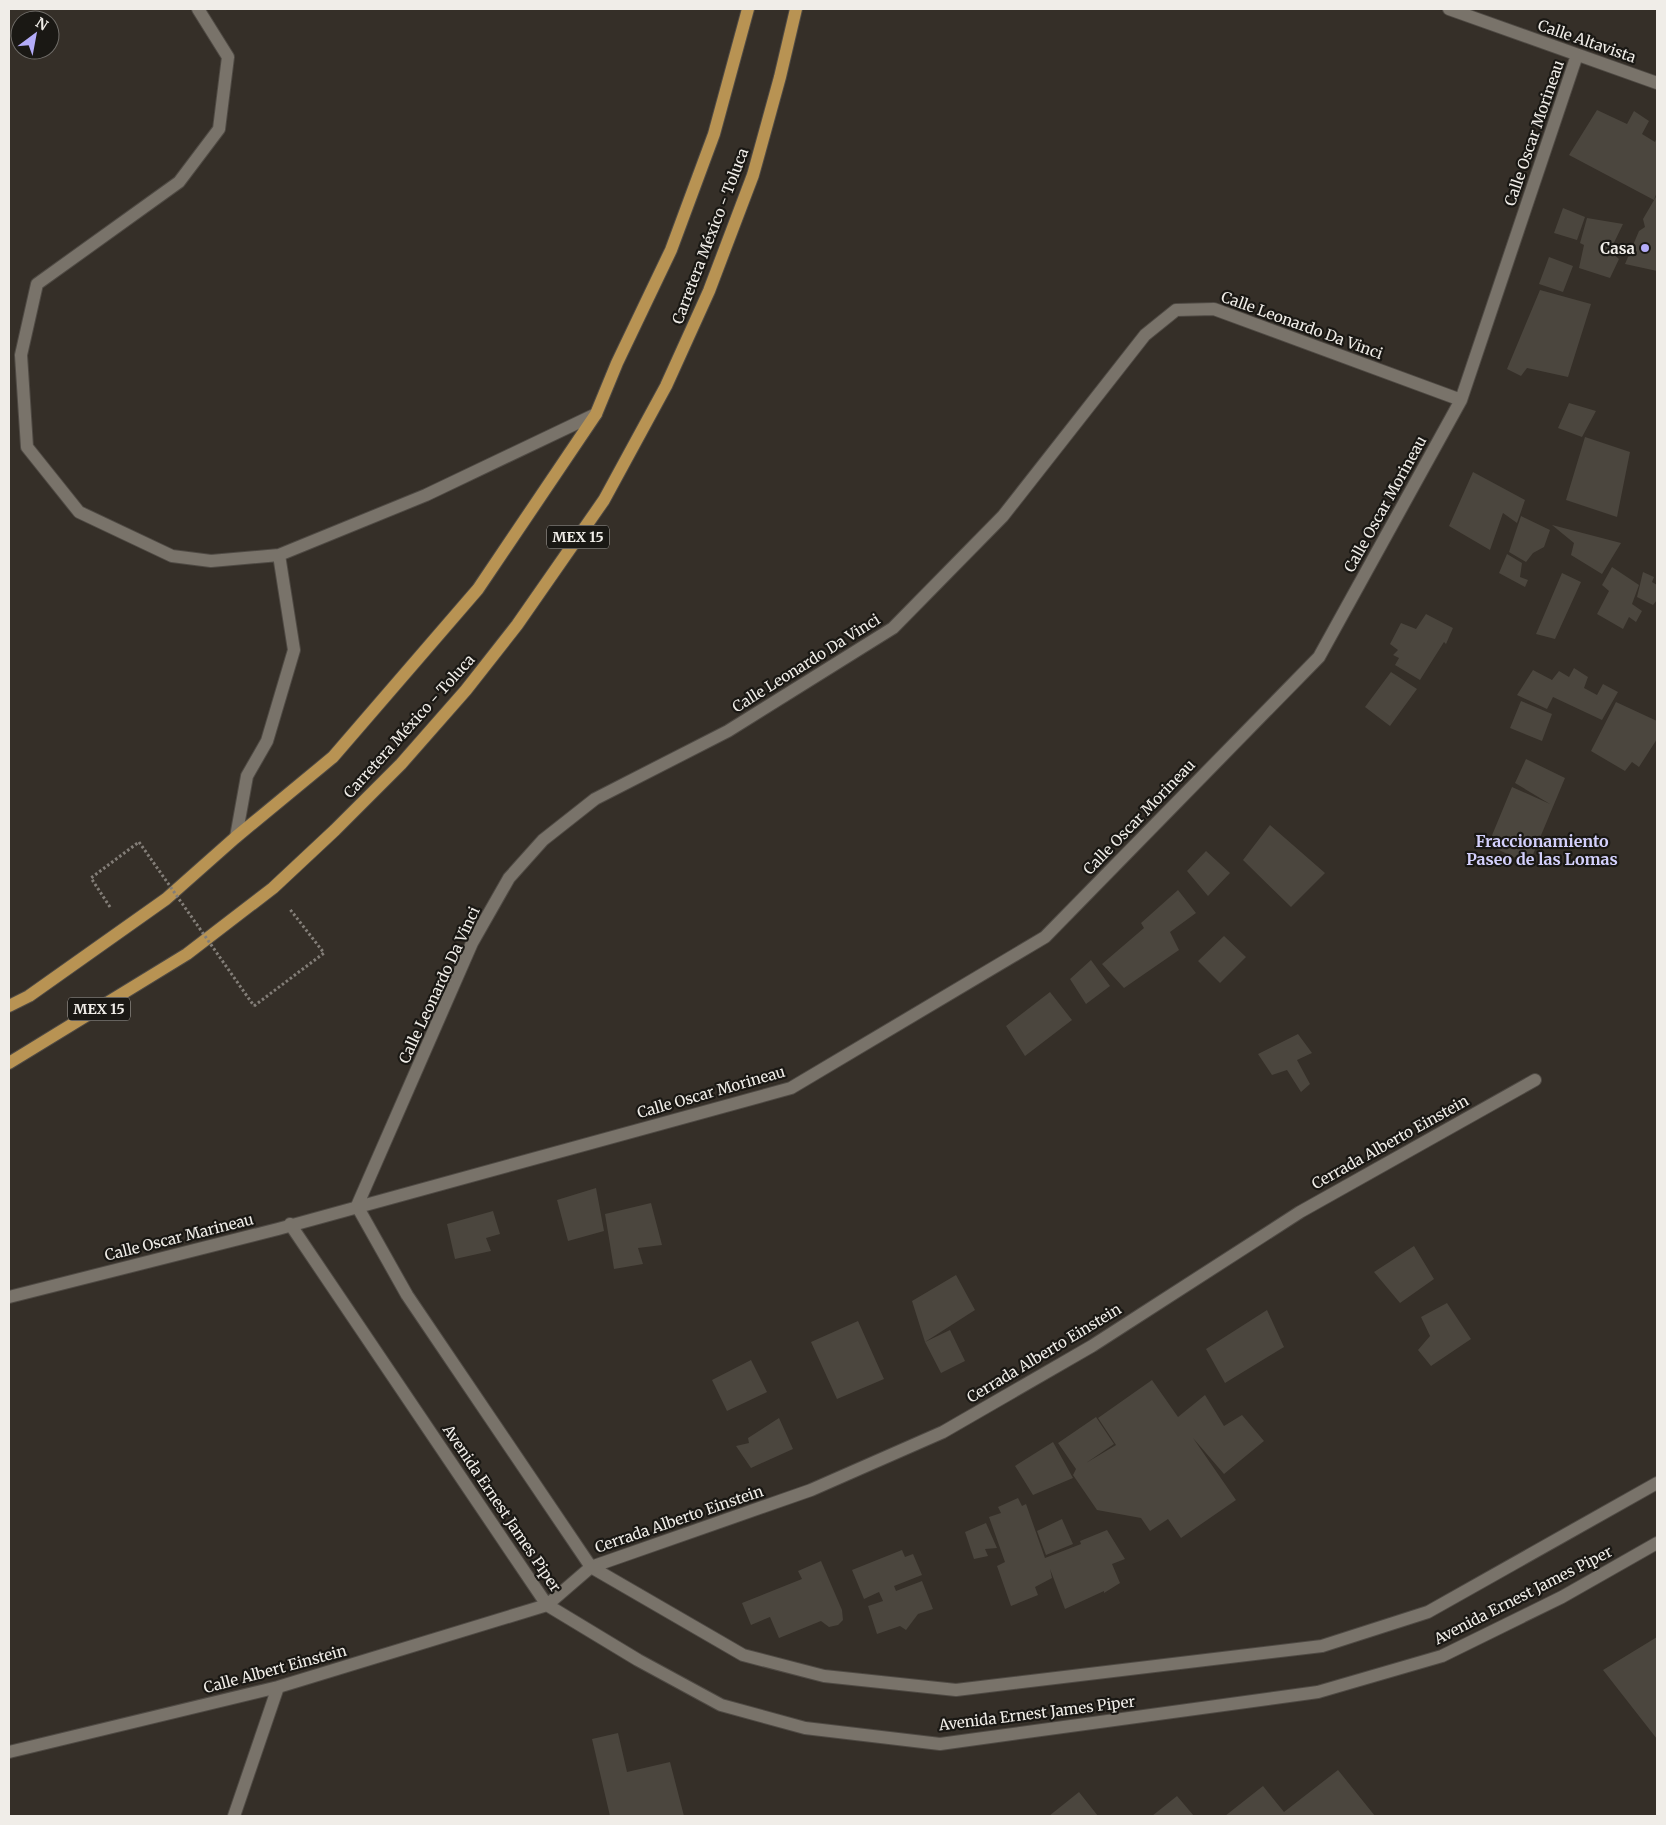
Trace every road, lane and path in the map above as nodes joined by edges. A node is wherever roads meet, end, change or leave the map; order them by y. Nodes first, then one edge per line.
1 (198, 9) edge
2 (748, 9) edge
3 (796, 9) edge
4 (1449, 9) edge
5 (1577, 55) junction
6 (1657, 82) edge
7 (1461, 400) junction
8 (596, 414) junction
9 (279, 555) junction
10 (236, 837) junction
11 (273, 888) junction
12 (126, 929) junction
13 (9, 1006) edge
14 (9, 1063) edge
15 (1535, 1080) dead end
16 (357, 1206) junction
17 (290, 1224) junction
18 (9, 1297) edge
19 (1657, 1483) edge
20 (1657, 1543) edge
21 (592, 1567) junction
22 (547, 1605) junction
23 (278, 1687) junction
24 (9, 1752) edge
25 (234, 1816) edge

1 - 9 street
2 - 8 main road, Carretera México - Toluca / MEX 15
3 - 11 main road, Carretera México - Toluca / MEX 15
4 - 5 street, Calle Altavista
5 - 6 street, Calle Altavista
5 - 7 street, Calle Oscar Morineau
7 - 16 street, Calle Oscar Morineau
7 - 16 street, Calle Leonardo Da Vinci
8 - 9 street
8 - 10 main road, Carretera México - Toluca / MEX 15
9 - 10 street
10 - 12 main road, Carretera México - Toluca / MEX 15
11 - 12 path, bridge
11 - 14 main road, Carretera México - Toluca / MEX 15
12 - 13 main road, Carretera México - Toluca / MEX 15
15 - 21 street, Cerrada Alberto Einstein
16 - 17 street, Calle Oscar Marineau
16 - 21 street, Avenida Ernest James Piper
17 - 18 street, Calle Oscar Marineau
17 - 22 street, Avenida Ernest James Piper
19 - 21 street, Avenida Ernest James Piper
20 - 22 street, Avenida Ernest James Piper
21 - 22 street, Cerrada Alberto Einstein
22 - 23 street, Calle Albert Einstein
23 - 24 street, Calle Albert Einstein
23 - 25 street

